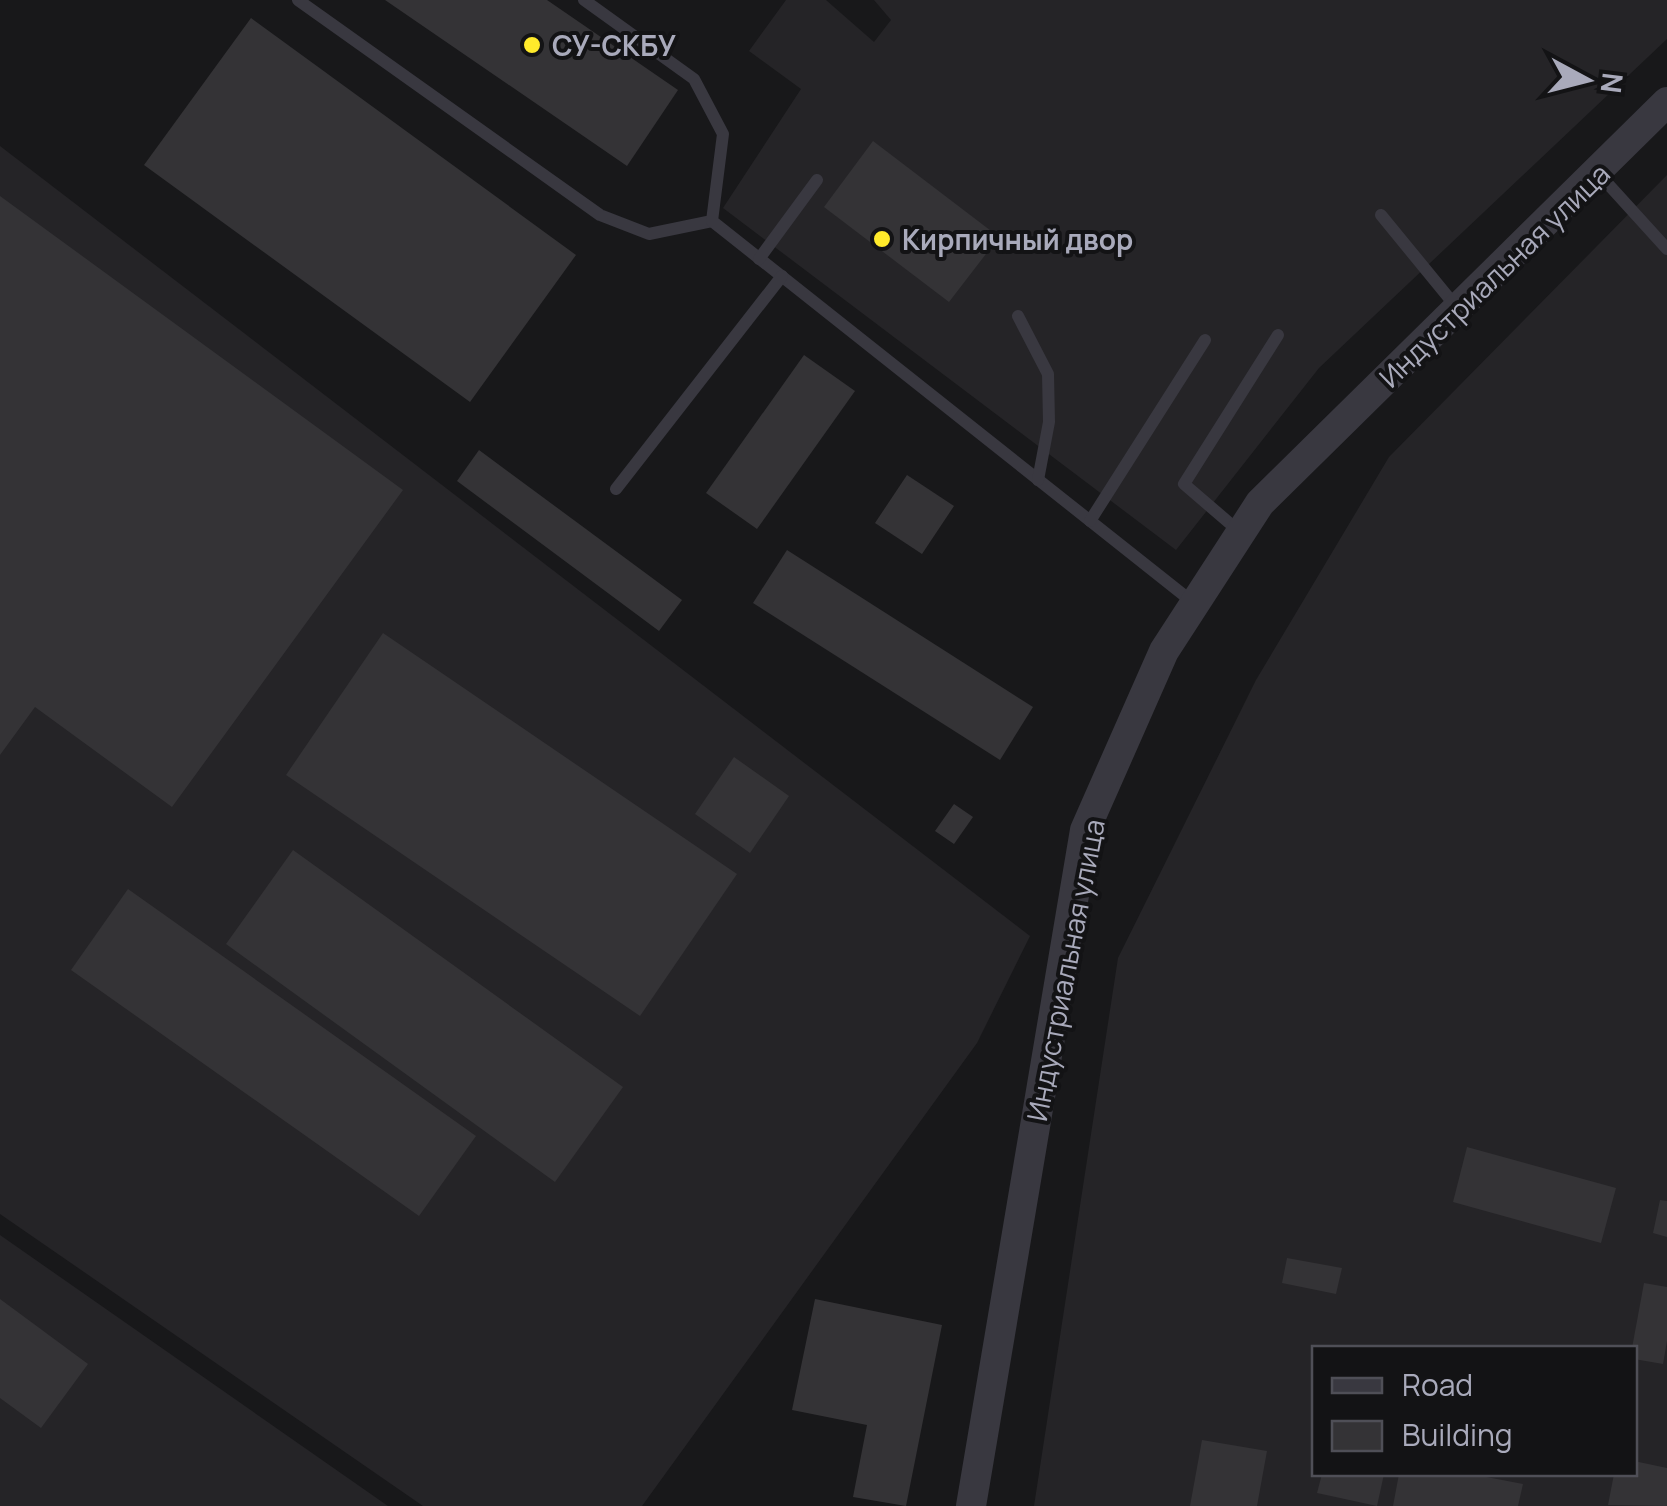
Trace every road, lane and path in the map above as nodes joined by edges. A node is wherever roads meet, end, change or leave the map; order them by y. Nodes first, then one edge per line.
1 (298, 0) edge
2 (584, 0) edge
3 (1667, 102) edge
4 (1598, 173) junction
5 (816, 180) dead end
6 (1380, 214) dead end
7 (712, 221) junction
8 (1667, 248) edge
9 (760, 259) junction
10 (782, 276) junction
11 (1458, 310) junction
12 (1018, 316) dead end
13 (1278, 335) dead end
14 (1205, 340) dead end
15 (1038, 480) junction
16 (616, 490) dead end
17 (1090, 521) junction
18 (1241, 533) junction
19 (1195, 604) junction
20 (971, 1506) edge

1 - 7 lane
2 - 7 lane
3 - 4 street, Индустриальная улица
4 - 8 lane
4 - 11 street, Индустриальная улица
5 - 9 lane
6 - 11 lane
7 - 9 lane
9 - 10 lane
10 - 15 lane
10 - 16 lane
11 - 18 street, Индустриальная улица
12 - 15 lane
13 - 18 lane
14 - 17 lane
15 - 17 lane
17 - 19 lane
18 - 19 street, Индустриальная улица
19 - 20 street, Индустриальная улица

